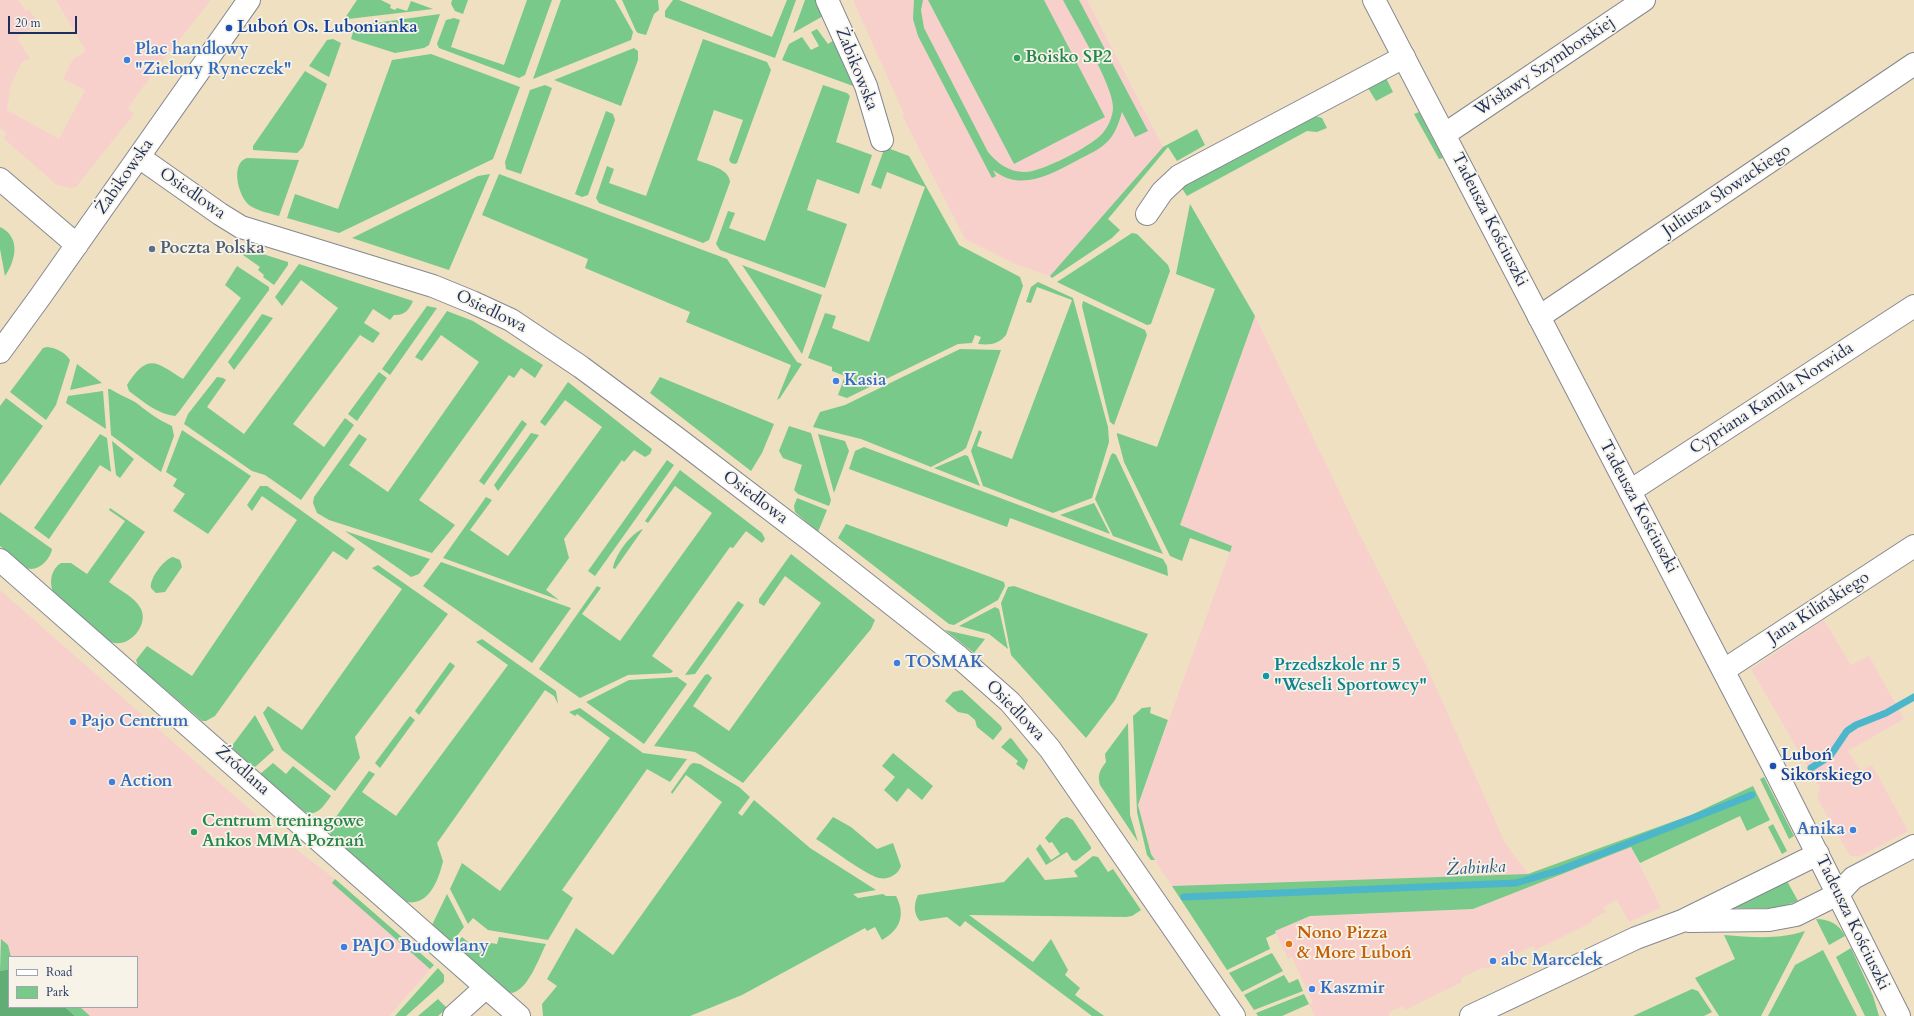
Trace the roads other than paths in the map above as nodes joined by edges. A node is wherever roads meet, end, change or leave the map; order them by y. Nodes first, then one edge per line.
1 (249, 0) edge
2 (827, 0) edge
3 (1374, 0) edge
4 (1644, 0) edge
5 (1404, 57) junction
6 (1914, 64) edge
7 (1445, 134) junction
8 (882, 140) dead end
9 (139, 157) junction
10 (0, 179) edge
11 (1148, 214) dead end
12 (77, 245) junction
13 (1914, 306) edge
14 (1539, 317) junction
15 (0, 352) edge
16 (1630, 491) junction
17 (1914, 546) edge
18 (0, 560) edge
19 (1724, 670) junction
20 (1914, 846) edge
21 (1818, 854) junction
22 (1838, 894) junction
23 (1682, 921) junction
24 (486, 987) junction
25 (454, 1016) edge
26 (519, 1016) edge
27 (1234, 1016) edge
28 (1471, 1016) edge
29 (1899, 1016) edge

1 - 9 street, Żabikowska
2 - 8 street, Żabikowska
3 - 5 street, Tadeusza Kościuszki
4 - 7 street, Wisławy Szymborskiej
5 - 7 street, Tadeusza Kościuszki
5 - 11 street
6 - 14 street, Juliusza Słowackiego
7 - 14 street, Tadeusza Kościuszki
9 - 12 street, Żabikowska
9 - 27 street, Osiedlowa
10 - 12 street
12 - 15 street, Żabikowska
13 - 16 street, Cypriana Kamila Norwida
14 - 16 street, Tadeusza Kościuszki
16 - 19 street, Tadeusza Kościuszki
17 - 19 street, Jana Kilińskiego
18 - 24 street, Źródlana
19 - 21 street, Tadeusza Kościuszki
20 - 22 street
21 - 22 street, Tadeusza Kościuszki
21 - 23 street
22 - 23 street
22 - 29 street, Tadeusza Kościuszki
23 - 28 street
24 - 25 street
24 - 26 street, Źródlana

